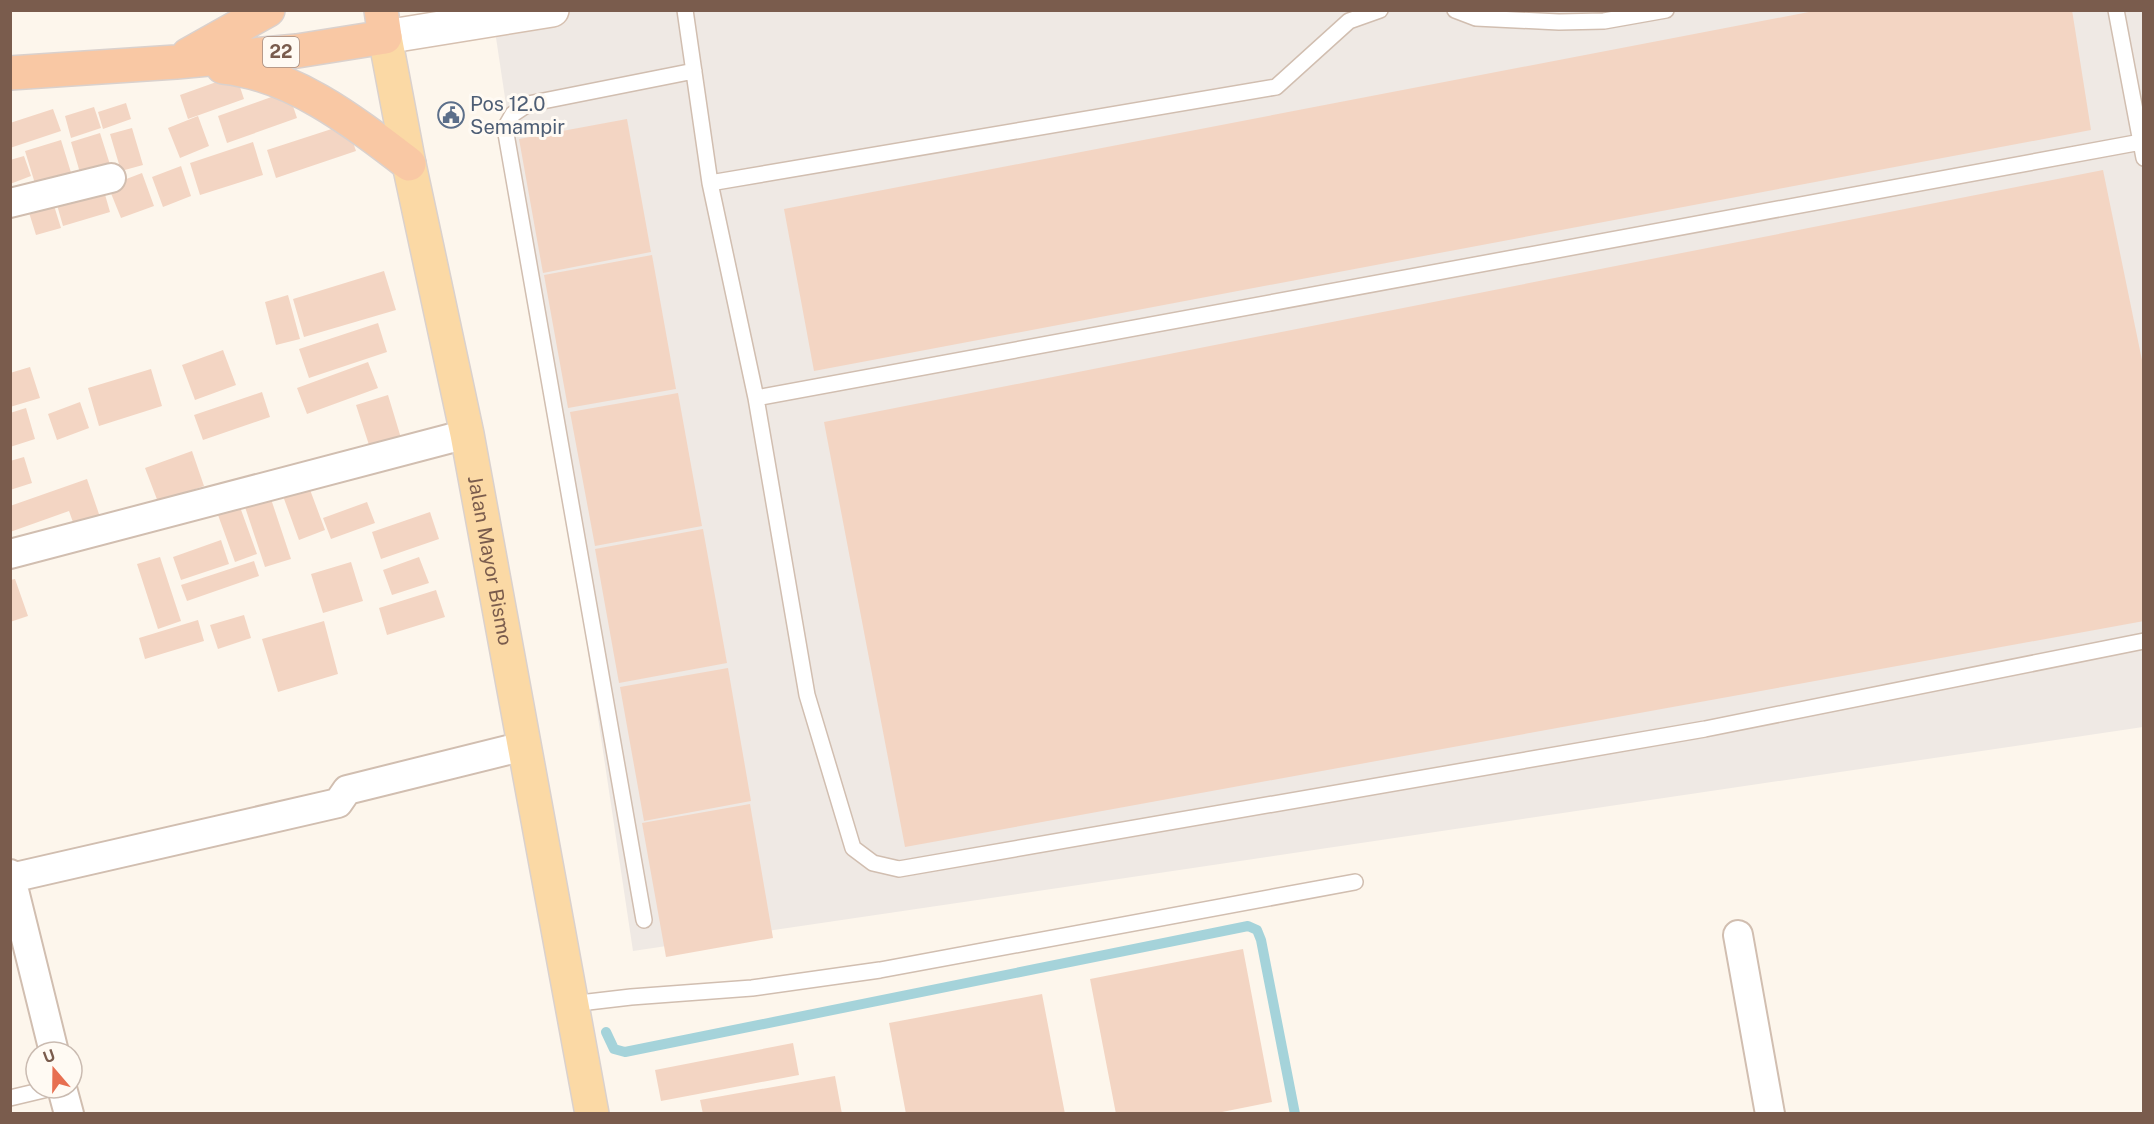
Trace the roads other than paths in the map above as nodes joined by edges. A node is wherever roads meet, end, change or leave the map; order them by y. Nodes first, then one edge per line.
1 (268, 10) edge
2 (552, 10) edge
3 (685, 10) edge
4 (1380, 10) edge
5 (1455, 10) edge
6 (1666, 10) edge
7 (2116, 10) edge
8 (383, 24) edge
9 (176, 62) junction
10 (694, 71) junction
11 (10, 73) edge
12 (2141, 142) junction
13 (2144, 158) edge
14 (409, 164) junction
15 (111, 178) dead end
16 (710, 183) junction
17 (10, 203) edge
18 (756, 398) junction
19 (467, 434) junction
20 (10, 554) edge
21 (2144, 641) edge
22 (524, 746) junction
23 (11, 877) edge
24 (1355, 882) dead end
25 (644, 920) dead end
26 (1738, 935) dead end
27 (570, 1004) junction
28 (51, 1040) edge
29 (592, 1113) edge
30 (1770, 1113) edge

1 - 9 highway, 22
2 - 8 main road
3 - 10 lane
4 - 16 lane
5 - 6 lane
7 - 12 lane
8 - 9 highway, 22
8 - 14 main road, Jalan Mayor Bismo
9 - 11 highway
9 - 14 highway
10 - 16 lane
10 - 25 lane
12 - 13 lane
12 - 18 lane
14 - 19 main road, Jalan Mayor Bismo
15 - 17 street
16 - 18 lane
18 - 21 lane
19 - 20 street
19 - 22 main road, Jalan Mayor Bismo
22 - 23 street
22 - 27 main road, Jalan Mayor Bismo
23 - 28 street
24 - 27 lane
26 - 30 street
27 - 29 main road, Jalan Mayor Bismo

